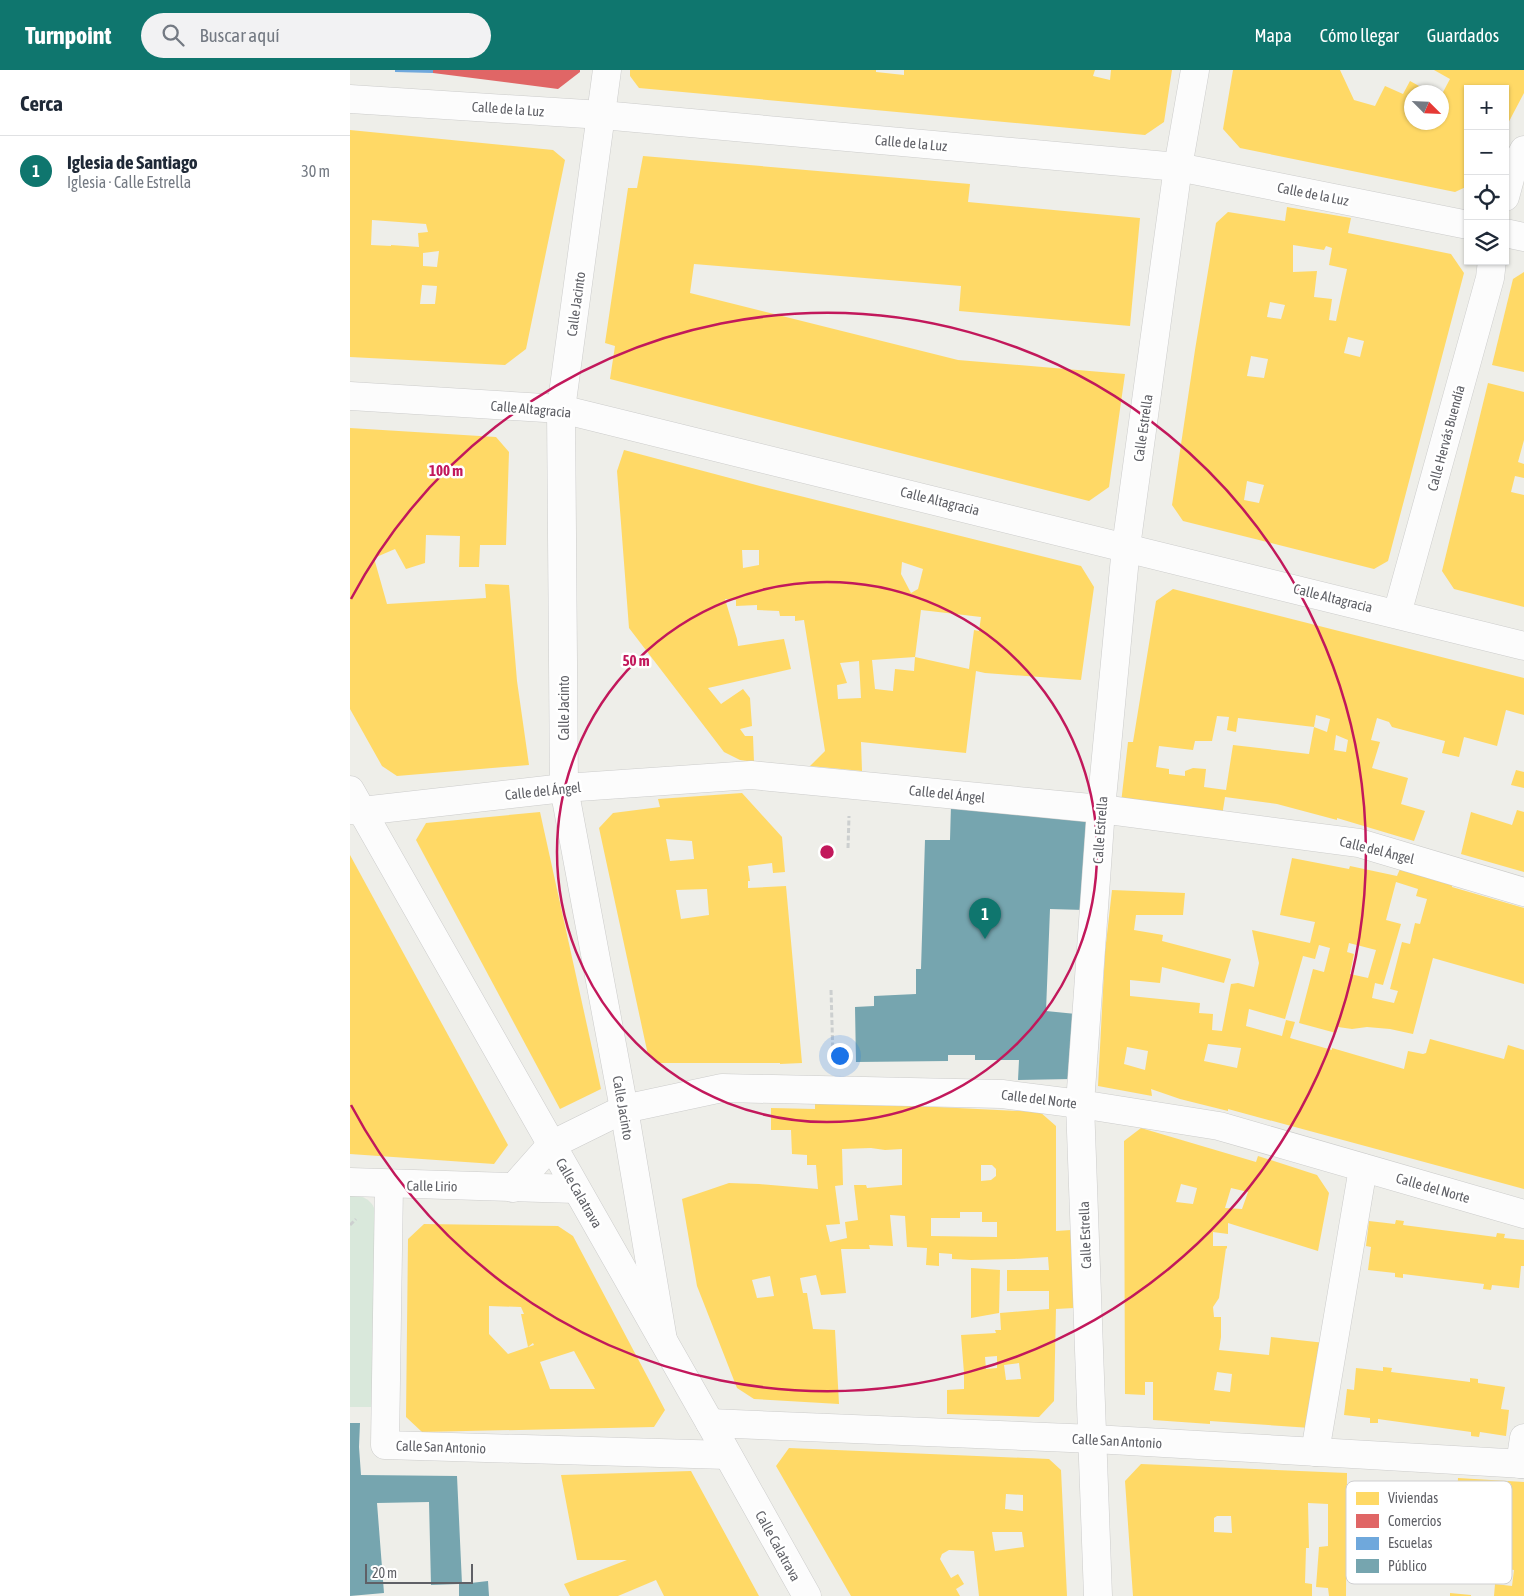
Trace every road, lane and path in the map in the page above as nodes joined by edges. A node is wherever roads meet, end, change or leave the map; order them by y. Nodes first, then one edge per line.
1 (607, 70) edge
2 (1195, 70) edge
3 (350, 99) edge
4 (602, 115) junction
5 (1524, 150) edge
6 (1178, 167) junction
7 (1509, 182) edge
8 (1464, 225) edge
9 (1509, 234) edge
10 (1524, 237) edge
11 (1492, 265) edge
12 (350, 396) edge
13 (561, 409) junction
14 (1126, 547) junction
15 (1397, 614) junction
16 (1524, 646) edge
17 (564, 788) junction
18 (354, 804) edge
19 (1101, 809) junction
20 (1524, 892) edge
21 (831, 990) dead end
22 (835, 1090) junction
23 (1080, 1104) junction
24 (624, 1109) junction
25 (551, 1145) junction
26 (1363, 1168) junction
27 (350, 1182) edge
28 (389, 1184) junction
29 (513, 1188) junction
30 (576, 1189) junction
31 (1524, 1214) edge
32 (663, 1340) junction
33 (710, 1423) junction
34 (1524, 1438) edge
35 (1094, 1439) junction
36 (1315, 1452) junction
37 (727, 1455) junction
38 (1522, 1464) edge
39 (806, 1596) edge
40 (1098, 1596) edge

1 - 4 street, Calle Jacinto
2 - 6 street, Calle Estrella
3 - 4 street, Calle de la Luz
4 - 6 street, Calle de la Luz
4 - 13 street, Calle Jacinto
5 - 7 street
6 - 8 street, Calle de la Luz
6 - 14 street, Calle Estrella
9 - 10 street
11 - 15 street, Calle Hervás Buendía
12 - 13 street, Calle Altagracia
13 - 14 street, Calle Altagracia
13 - 17 street, Calle Jacinto
14 - 15 street, Calle Altagracia
14 - 19 street, Calle Estrella
15 - 16 street, Calle Altagracia
17 - 18 street, Calle del Ángel
17 - 19 street, Calle del Ángel
17 - 24 street, Calle Jacinto
18 - 25 street, Calle Calatrava
19 - 20 street, Calle del Ángel
19 - 23 street, Calle Estrella
21 - 22 path
22 - 23 street, Calle del Norte
22 - 24 street, Calle del Norte
23 - 26 street, Calle del Norte
23 - 35 street, Calle Estrella
24 - 25 street, Calle del Norte
24 - 32 street, Calle Jacinto
25 - 29 street
25 - 30 street, Calle Calatrava
26 - 31 street, Calle del Norte
26 - 36 street
27 - 28 street, Calle Lirio
28 - 29 street, Calle Lirio
28 - 37 street, Calle San Antonio
29 - 30 street, Calle Lirio
30 - 32 street, Calle Calatrava
32 - 33 street, Calle Calatrava
33 - 35 street, Calle San Antonio
33 - 37 street, Calle Calatrava
34 - 38 street
35 - 36 street, Calle San Antonio
35 - 40 street, Calle Estrella
36 - 38 street, Calle San Antonio
37 - 39 street, Calle Calatrava

